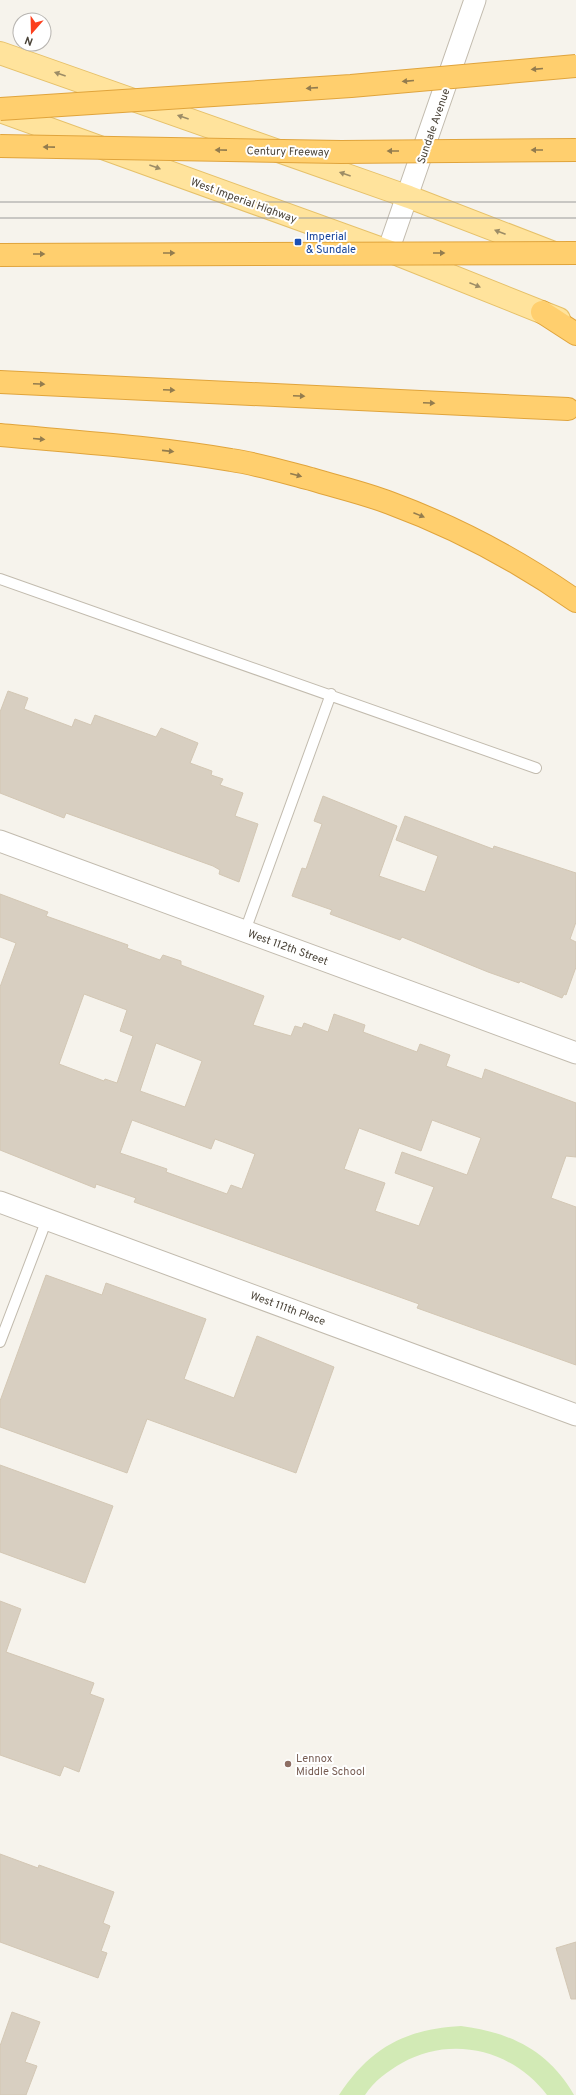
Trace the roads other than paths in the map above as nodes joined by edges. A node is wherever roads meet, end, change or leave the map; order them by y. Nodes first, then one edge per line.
1 (475, 0) edge
2 (0, 53) edge
3 (576, 66) edge
4 (0, 110) edge
5 (0, 146) edge
6 (576, 150) edge
7 (409, 197) junction
8 (388, 251) junction
9 (576, 253) edge
10 (0, 255) edge
11 (576, 261) edge
12 (542, 312) junction
13 (576, 325) edge
14 (576, 334) edge
15 (0, 382) edge
16 (568, 409) dead end
17 (0, 435) edge
18 (0, 579) edge
19 (576, 601) edge
20 (331, 694) junction
21 (536, 768) dead end
22 (0, 841) edge
23 (245, 931) junction
24 (576, 1053) edge
25 (0, 1202) edge
26 (47, 1220) junction
27 (0, 1342) edge
28 (576, 1415) edge

1 - 7 street, Sundale Avenue
7 -> 2 main road
3 -> 4 highway, bridge
4 -> 8 main road, West Imperial Highway
6 -> 5 highway, Century Freeway, bridge
7 - 8 street, Sundale Avenue
11 -> 7 main road
8 -> 12 main road, West Imperial Highway
10 -> 9 highway, bridge
12 - 13 main road, West Imperial Highway
12 - 14 highway
15 -> 16 highway
17 -> 19 highway
18 - 20 lane
20 - 21 lane
20 - 23 lane
22 - 23 street, West 112th Street
23 - 24 street, West 112th Street
25 - 26 street, West 111th Place
26 - 27 lane
26 - 28 street, West 111th Place

